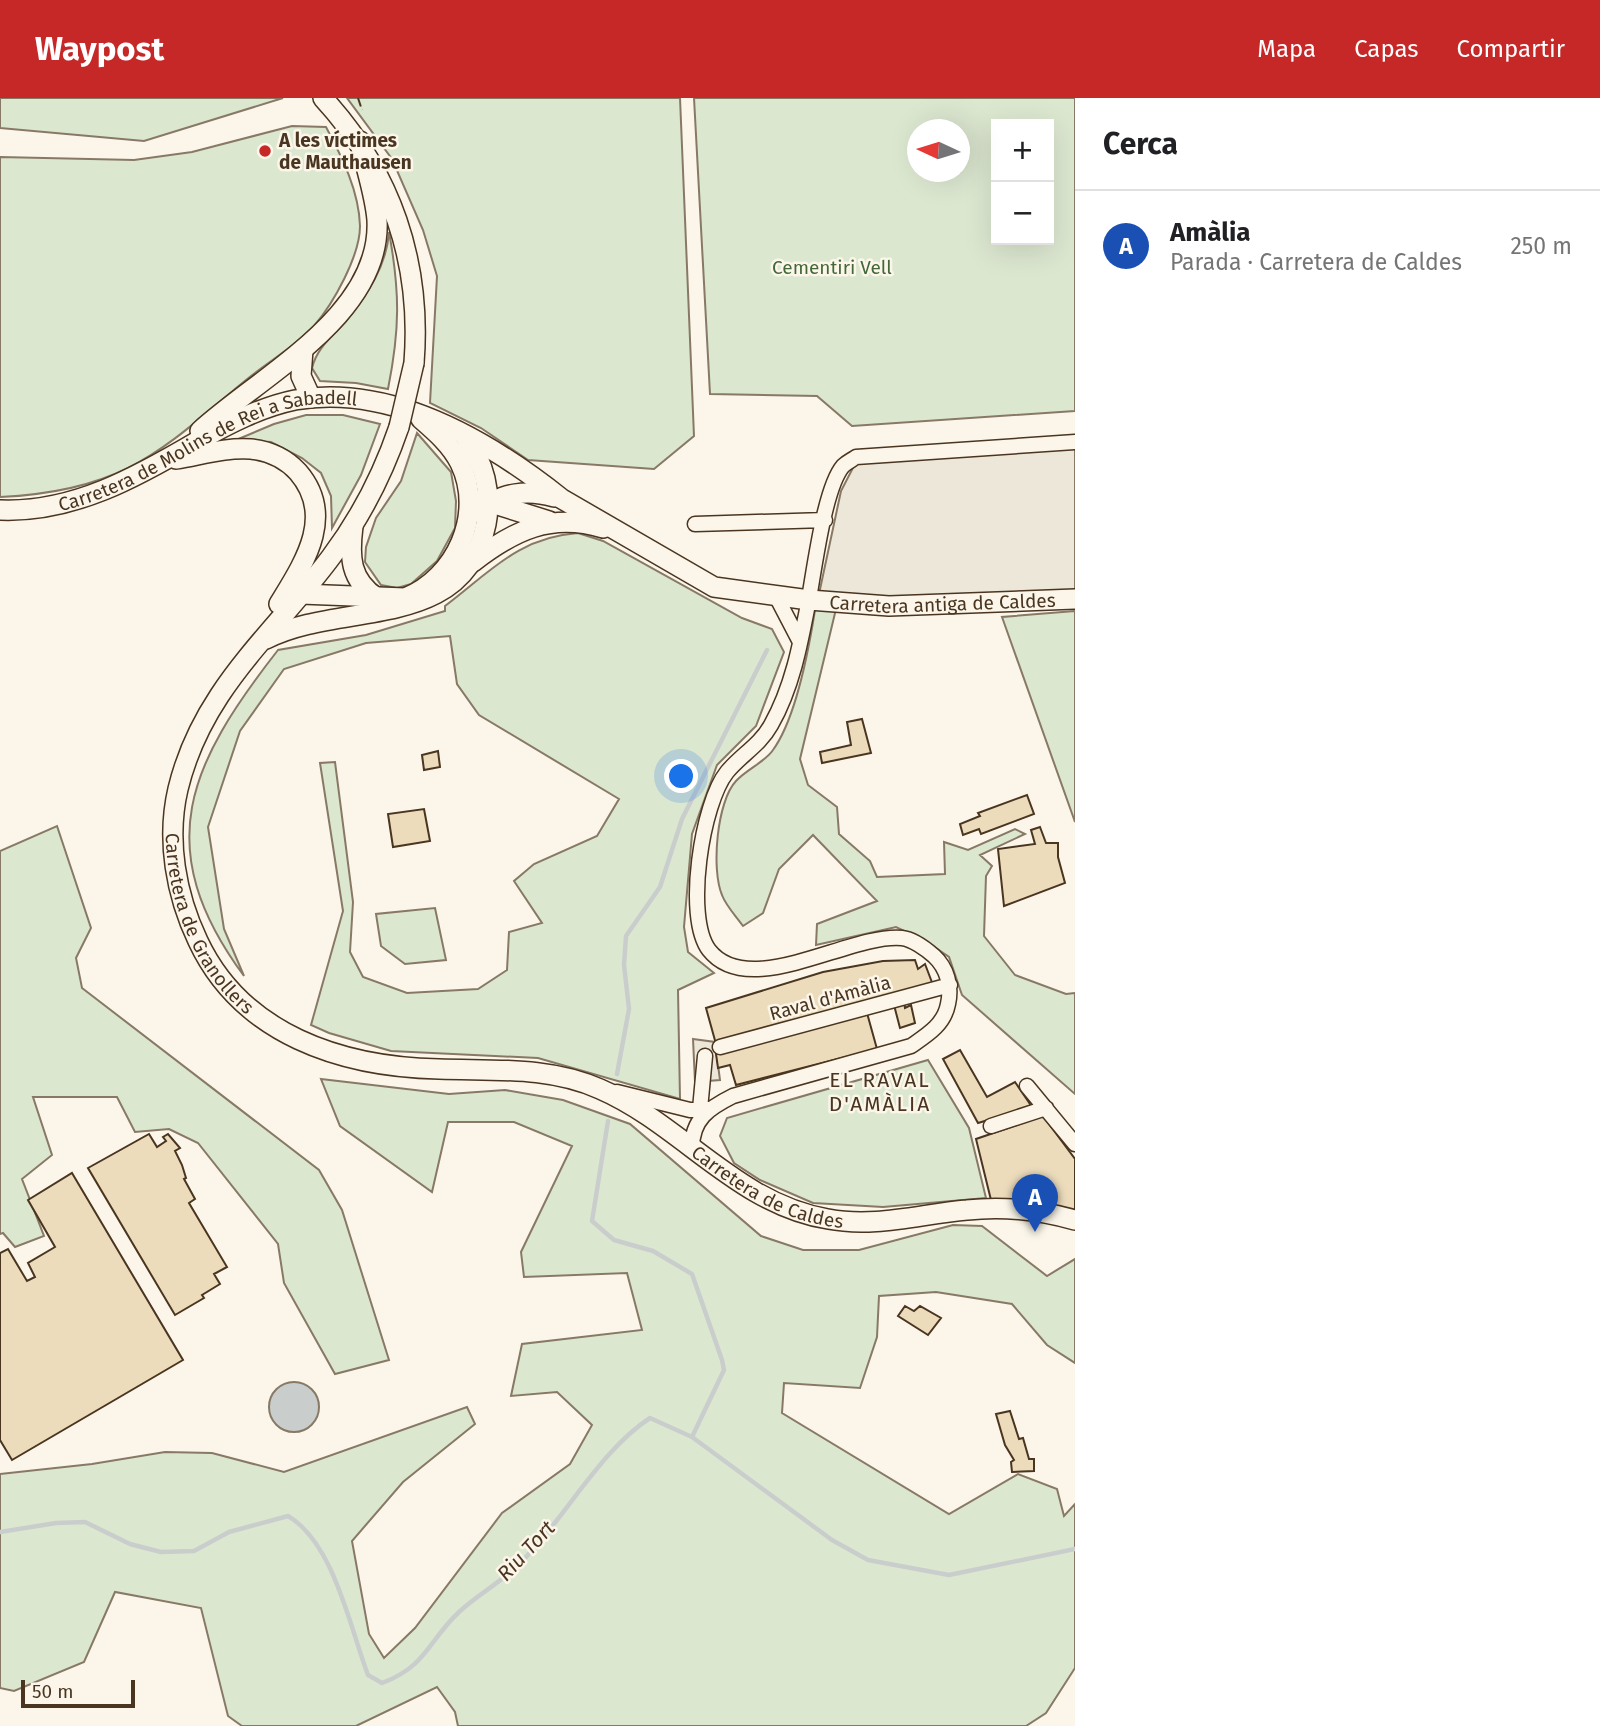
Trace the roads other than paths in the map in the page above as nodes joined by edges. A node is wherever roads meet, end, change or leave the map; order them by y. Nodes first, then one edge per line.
1 (323, 98) edge
2 (360, 141) junction
3 (303, 350) junction
4 (311, 398) junction
5 (407, 420) junction
6 (1075, 442) edge
7 (458, 443) junction
8 (168, 459) junction
9 (562, 499) junction
10 (488, 504) junction
11 (0, 510) edge
12 (825, 520) junction
13 (550, 521) junction
14 (695, 524) dead end
15 (353, 526) junction
16 (622, 534) junction
17 (472, 563) junction
18 (446, 568) junction
19 (301, 594) junction
20 (776, 596) junction
21 (377, 598) junction
22 (1075, 599) edge
23 (809, 600) junction
24 (800, 642) junction
25 (256, 645) junction
26 (950, 985) junction
27 (720, 1047) dead end
28 (705, 1056) dead end
29 (1027, 1086) dead end
30 (601, 1089) junction
31 (1046, 1108) junction
32 (704, 1109) junction
33 (991, 1126) dead end
34 (1075, 1144) edge
35 (692, 1148) junction
36 (1075, 1220) edge

1 - 2 main road, Carretera de Granollers
2 - 3 main road
2 - 5 main road, Carretera de Granollers, bridge
3 - 4 main road
3 - 8 main road
4 - 5 main road, Carretera de Molins de Rei a Sabadell
4 - 8 main road, Carretera de Molins de Rei a Sabadell
5 - 7 main road
5 - 15 main road, Carretera de Granollers
6 - 12 street, Carretera antiga de Caldes
7 - 9 main road
7 - 10 main road
7 - 18 main road
8 - 11 main road, Carretera de Molins de Rei a Sabadell
8 - 25 main road
9 - 10 main road
9 - 16 main road
10 - 13 main road
10 - 17 main road
10 - 18 main road
12 - 14 street
12 - 23 street, Carretera antiga de Caldes
13 - 16 main road
13 - 17 main road
15 - 19 main road, Carretera de Granollers
15 - 21 main road
16 - 20 main road, Carretera antiga de Caldes
17 - 25 main road
18 - 21 main road
19 - 21 main road
19 - 25 main road, Carretera de Granollers
20 - 23 main road, Carretera antiga de Caldes
20 - 24 street
22 - 23 main road, Carretera antiga de Caldes
23 - 24 street
24 - 26 street
25 - 30 main road, Carretera de Granollers
26 - 27 street, Raval d'Amàlia
26 - 32 street, Carretera de Caldes
28 - 32 street
29 - 31 street
30 - 32 street
30 - 35 main road, Carretera de Granollers
31 - 33 street
31 - 34 street
32 - 35 street, Carretera de Caldes
35 - 36 main road, Carretera de Caldes

